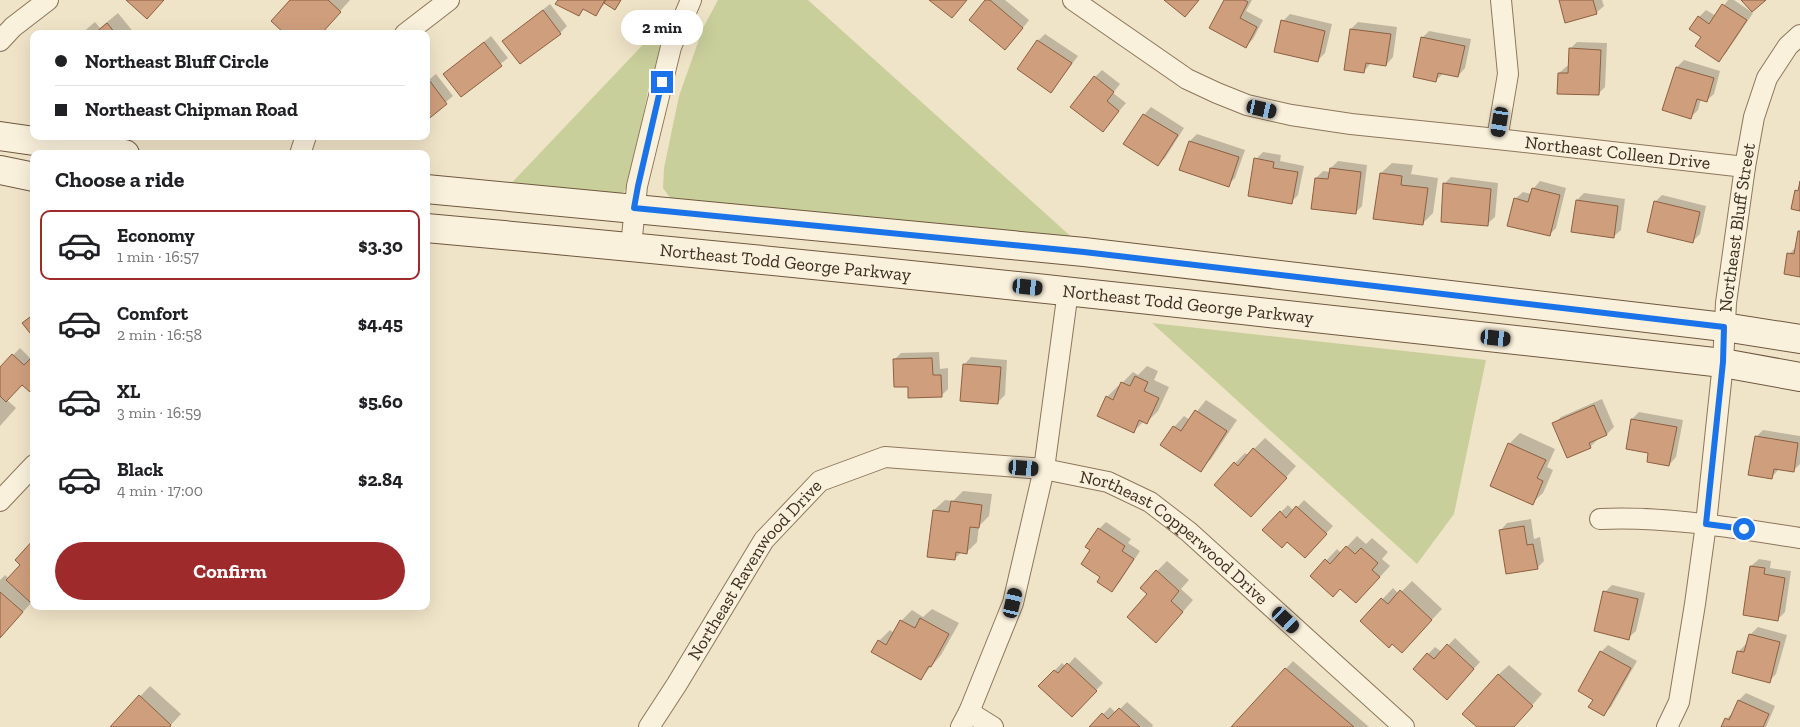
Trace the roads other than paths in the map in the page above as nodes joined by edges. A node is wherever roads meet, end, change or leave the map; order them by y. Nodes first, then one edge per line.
1 (48, 0) edge
2 (449, 0) edge
3 (691, 0) edge
4 (1073, 0) edge
5 (1501, 0) edge
6 (410, 30) edge
7 (1800, 35) edge
8 (0, 41) edge
9 (0, 136) edge
10 (1497, 138) junction
11 (97, 150) edge
12 (1745, 167) junction
13 (0, 170) edge
14 (30, 176) edge
15 (430, 189) edge
16 (634, 208) junction
17 (430, 228) edge
18 (632, 247) junction
19 (1068, 291) junction
20 (1724, 327) junction
21 (1800, 339) edge
22 (1723, 362) junction
23 (1800, 377) edge
24 (30, 469) edge
25 (1044, 469) junction
26 (0, 501) edge
27 (1600, 519) dead end
28 (1706, 524) junction
29 (1800, 538) edge
30 (965, 719) edge
31 (649, 727) edge
32 (993, 727) edge
33 (1404, 727) edge
34 (1666, 727) edge

1 - 8 street
2 - 6 street
3 - 16 street
4 - 10 street, Northeast Colleen Drive
5 - 10 street
7 - 12 street, Northeast Bluff Street
9 - 11 main road
10 - 12 street, Northeast Colleen Drive
12 - 20 street, Northeast Bluff Street
13 - 14 main road
15 - 16 main road
16 - 18 street
16 - 20 main road
17 - 18 main road, Northeast Todd George Parkway
18 - 19 main road, Northeast Todd George Parkway
19 - 22 main road, Northeast Todd George Parkway
19 - 25 street
20 - 21 main road
20 - 22 street, Northeast Bluff Street
22 - 23 main road, Northeast Todd George Parkway
22 - 28 street, Northeast Bluff Street
24 - 26 street
25 - 30 street
25 - 31 street, Northeast Ravenwood Drive
25 - 33 street, Northeast Copperwood Drive
27 - 28 street
28 - 29 street
28 - 34 street, Northeast Bluff Street
30 - 32 street

